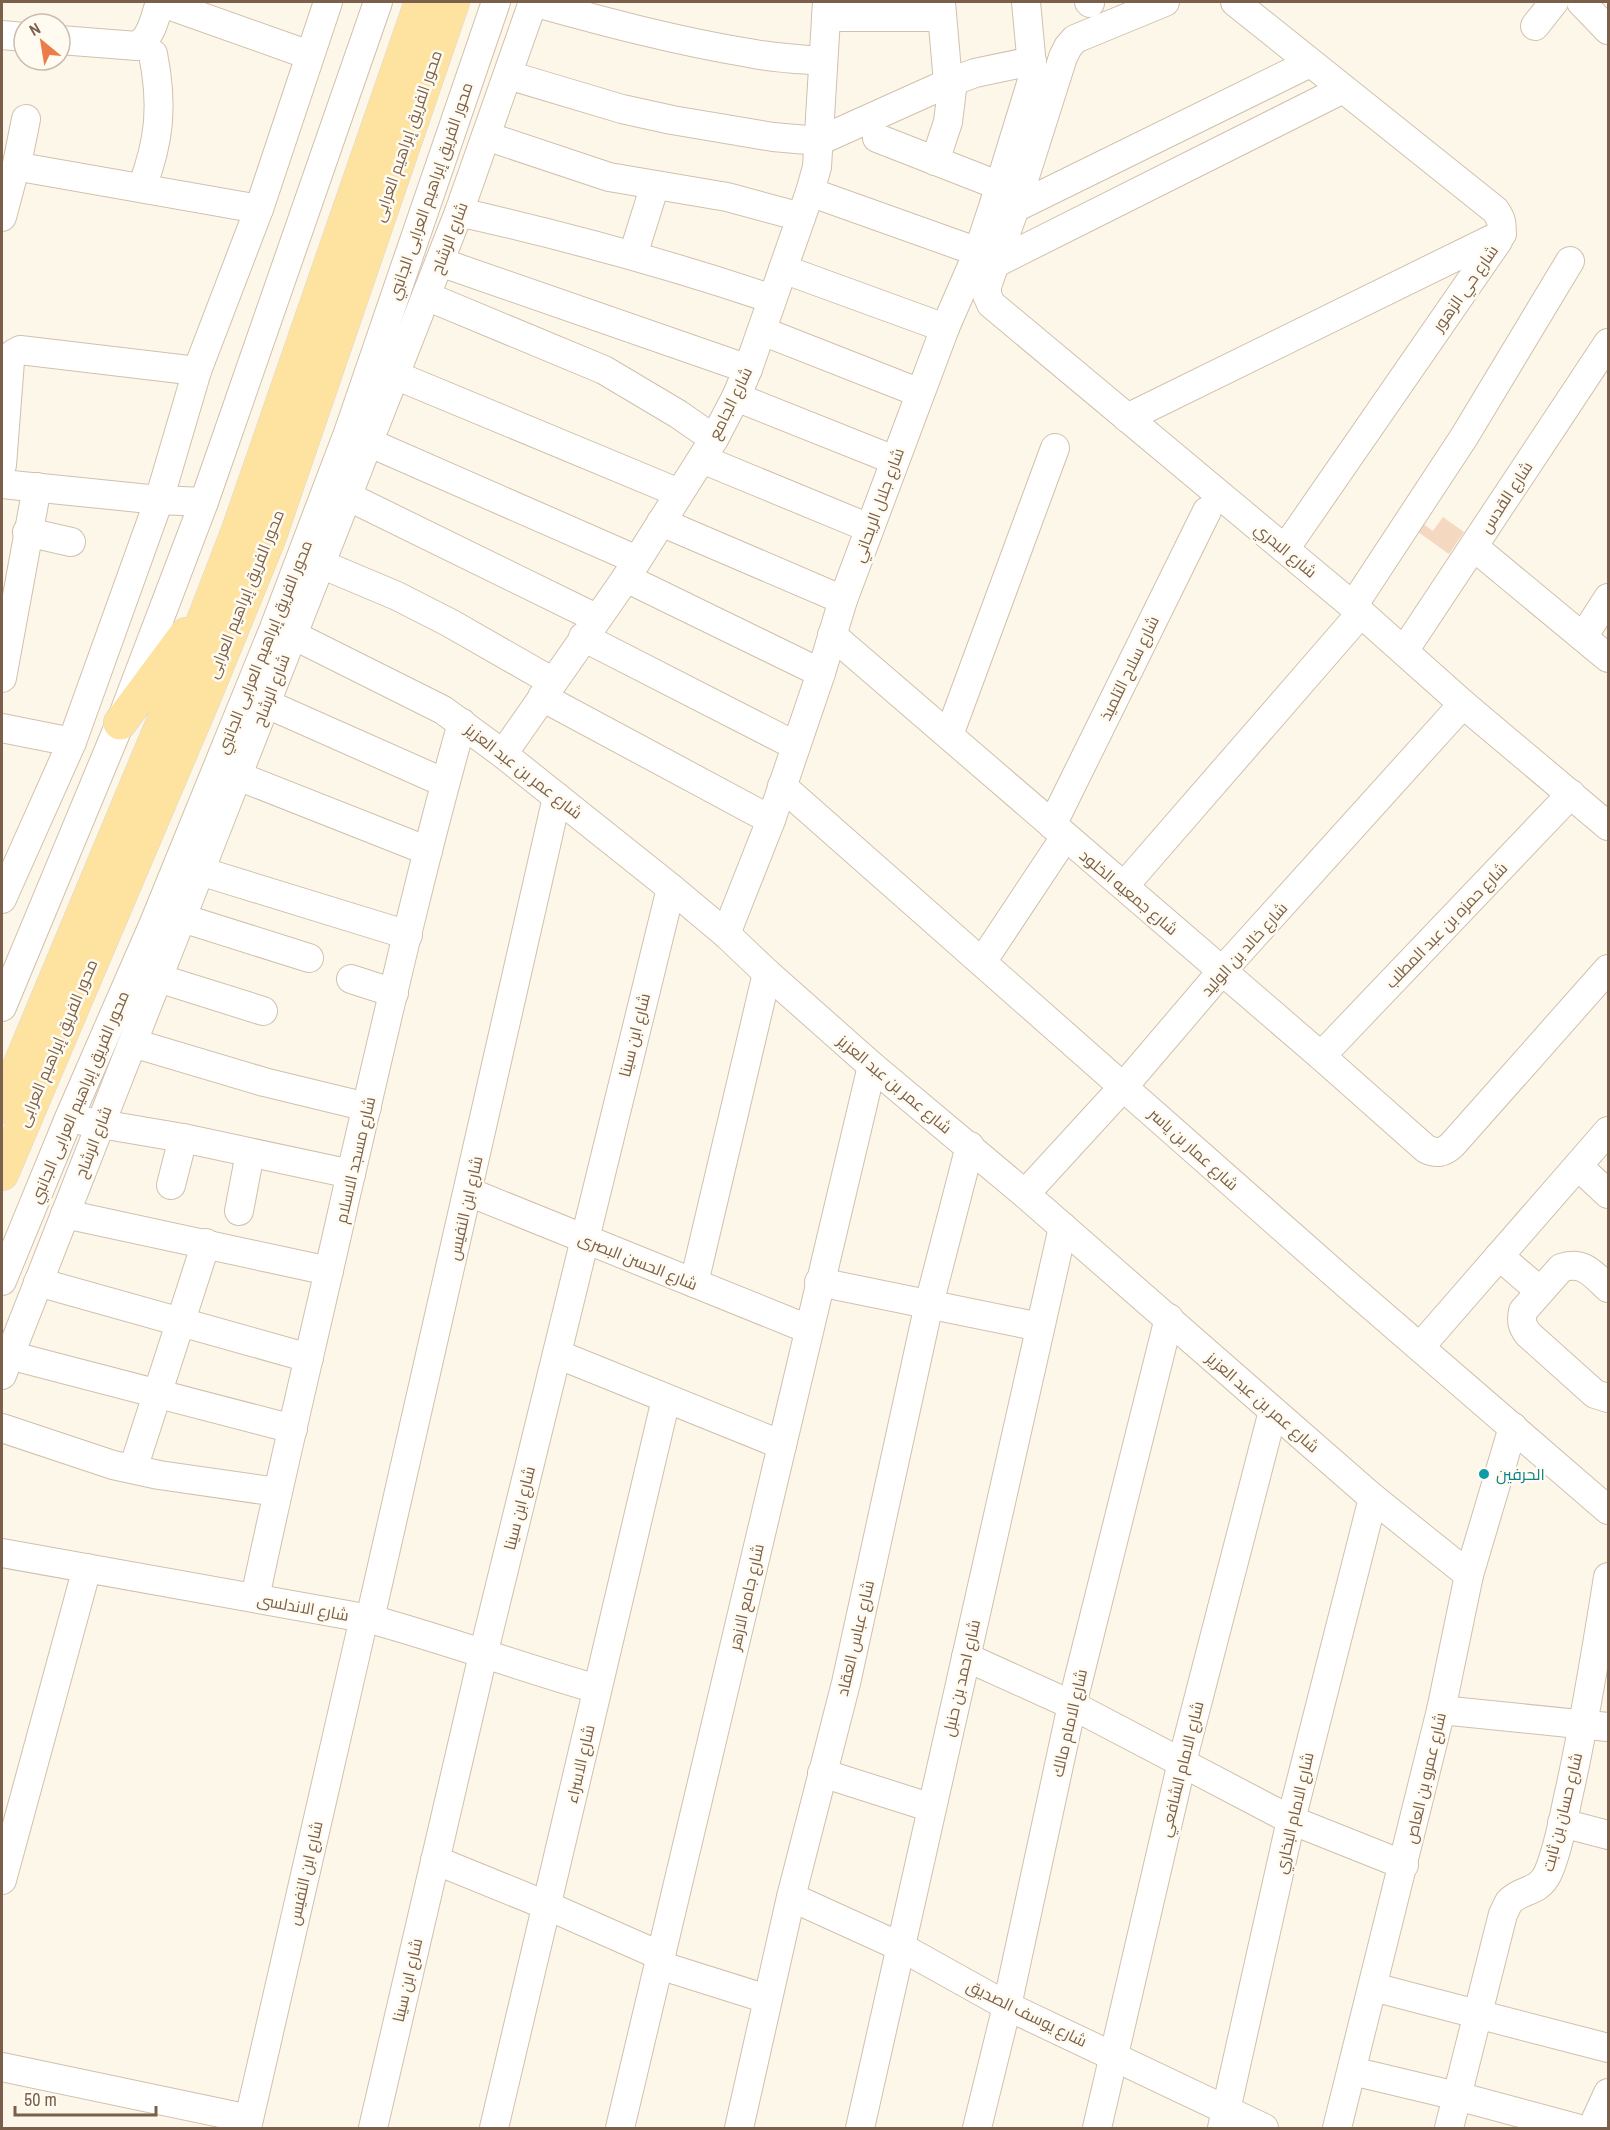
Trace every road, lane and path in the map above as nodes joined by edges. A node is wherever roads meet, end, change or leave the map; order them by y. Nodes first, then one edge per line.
1 (160, 2) edge
2 (328, 2) edge
3 (378, 2) edge
4 (421, 2) edge
5 (453, 2) edge
6 (495, 2) edge
7 (533, 2) edge
8 (1026, 2) edge
9 (1165, 2) edge
10 (1235, 2) edge
11 (1554, 2) edge
12 (1581, 2) edge
13 (827, 9) edge
14 (942, 9) edge
15 (1535, 26) dead end
16 (1608, 30) edge
17 (72, 41) edge
18 (153, 54) dead end
19 (309, 55) junction
20 (823, 61) junction
21 (1310, 63) junction
22 (1033, 69) junction
23 (508, 75) junction
24 (950, 82) junction
25 (1343, 89) junction
26 (26, 118) dead end
27 (486, 136) junction
28 (877, 138) dead end
29 (819, 141) junction
30 (935, 161) junction
31 (16, 169) junction
32 (655, 185) junction
33 (142, 187) junction
34 (1007, 197) junction
35 (806, 205) junction
36 (259, 209) junction
37 (459, 212) junction
38 (2, 217) edge
39 (1502, 234) junction
40 (633, 255) junction
41 (986, 258) junction
42 (1570, 261) dead end
43 (440, 262) junction
44 (783, 269) junction
45 (426, 296) junction
46 (772, 299) junction
47 (945, 328) junction
48 (762, 331) junction
49 (1605, 355) edge
50 (748, 369) junction
51 (197, 371) junction
52 (395, 375) junction
53 (920, 393) junction
54 (736, 397) junction
55 (1127, 418) junction
56 (358, 437) junction
57 (1055, 448) dead end
58 (708, 449) junction
59 (894, 460) junction
60 (2, 465) edge
61 (2, 484) edge
62 (37, 487) junction
63 (679, 492) junction
64 (347, 496) junction
65 (159, 500) junction
66 (204, 501) junction
67 (1206, 511) dead end
68 (661, 522) junction
69 (869, 528) junction
70 (18, 540) edge
71 (71, 542) dead end
72 (1474, 547) junction
73 (1285, 549) junction
74 (321, 564) junction
75 (631, 569) junction
76 (212, 598) junction
77 (1608, 598) edge
78 (843, 600) junction
79 (1357, 609) junction
80 (590, 628) junction
81 (293, 635) junction
82 (832, 635) junction
83 (1583, 637) junction
84 (1404, 651) junction
85 (1608, 658) edge
86 (821, 673) junction
87 (2, 678) edge
88 (547, 689) junction
89 (256, 699) junction
90 (1463, 704) junction
91 (120, 723) junction
92 (462, 723) junction
93 (2, 728) edge
94 (949, 735) junction
95 (72, 742) junction
96 (796, 746) junction
97 (503, 754) junction
98 (238, 776) junction
99 (445, 783) junction
100 (782, 786) junction
101 (1571, 794) junction
102 (557, 797) junction
103 (771, 820) junction
104 (1608, 826) edge
105 (1059, 831) junction
106 (428, 851) junction
107 (200, 870) junction
108 (1124, 886) junction
109 (671, 888) junction
110 (2, 899) edge
111 (182, 918) junction
112 (726, 934) junction
113 (408, 935) junction
114 (12, 951) edge
115 (309, 958) dead end
116 (982, 962) junction
117 (1608, 969) edge
118 (1222, 971) junction
119 (767, 973) junction
120 (158, 978) junction
121 (351, 979) dead end
122 (394, 993) junction
123 (2, 1007) edge
124 (263, 1011) dead end
125 (133, 1043) junction
126 (1321, 1056) junction
127 (872, 1066) junction
128 (1124, 1086) junction
129 (2, 1107) edge
130 (367, 1107) junction
131 (69, 1118) junction
132 (101, 1124) junction
133 (1608, 1131) edge
134 (183, 1138) junction
135 (970, 1146) junction
136 (250, 1153) junction
137 (1578, 1167) junction
138 (2, 1174) edge
139 (351, 1174) junction
140 (171, 1185) dead end
141 (469, 1192) junction
142 (1025, 1194) junction
143 (1608, 1194) edge
144 (239, 1211) dead end
145 (65, 1214) junction
146 (1063, 1227) junction
147 (584, 1239) junction
148 (206, 1243) junction
149 (1499, 1256) junction
150 (329, 1270) junction
151 (2, 1281) edge
152 (38, 1282) junction
153 (819, 1282) junction
154 (694, 1283) junction
155 (1608, 1288) edge
156 (1540, 1291) junction
157 (929, 1304) junction
158 (1169, 1318) junction
159 (181, 1322) junction
160 (1040, 1327) junction
161 (808, 1329) junction
162 (1420, 1347) junction
163 (557, 1354) junction
164 (309, 1358) junction
165 (5, 1365) edge
166 (158, 1393) junction
167 (1608, 1398) edge
168 (666, 1399) junction
169 (1273, 1411) junction
170 (1513, 1427) junction
171 (2, 1428) edge
172 (293, 1429) junction
173 (782, 1445) junction
174 (133, 1469) junction
175 (277, 1492) junction
176 (1372, 1498) junction
177 (1608, 1508) edge
178 (2, 1553) edge
179 (87, 1568) junction
180 (1469, 1575) junction
181 (1608, 1577) edge
182 (255, 1599) junction
183 (367, 1618) junction
184 (483, 1655) junction
185 (966, 1657) junction
186 (597, 1689) junction
187 (1072, 1705) junction
188 (1441, 1710) junction
189 (1596, 1726) edge
190 (1182, 1762) junction
191 (822, 1773) junction
192 (932, 1808) junction
193 (1291, 1820) junction
194 (1562, 1823) junction
195 (1608, 1835) edge
196 (435, 1860) junction
197 (1404, 1865) junction
198 (2, 1880) edge
199 (791, 1897) junction
200 (548, 1906) junction
201 (901, 1947) junction
202 (660, 1961) junction
203 (1373, 1987) junction
204 (767, 1999) junction
205 (1007, 2006) junction
206 (1476, 2013) junction
207 (1608, 2048) edge
208 (1114, 2056) junction
209 (2, 2067) edge
210 (1352, 2071) junction
211 (1608, 2093) edge
212 (1456, 2096) junction
213 (1224, 2120) edge
214 (241, 2122) edge
215 (373, 2128) edge
216 (494, 2128) edge
217 (620, 2128) edge
218 (739, 2128) edge
219 (860, 2128) edge
220 (977, 2128) edge
221 (1097, 2128) edge
222 (1264, 2128) edge
223 (1337, 2128) edge
224 (1449, 2128) edge
225 (1576, 2128) edge
226 (1592, 2128) edge

1 - 17 street
1 - 19 street
2 - 19 street
3 - 66 street
4 - 76 main road, محور الفريق إبراهيم العرابى
5 - 138 main road, محور الفريق إبراهيم العرابى
6 - 56 street, محور الفريق إبراهيم العرابى الجانبي
7 - 20 street
7 - 23 street, شارع الرشاح
8 - 22 street
9 - 34 street
10 - 21 street, شارع حي الزهور
11 - 15 street
12 - 16 street
13 - 14 street
13 - 20 street, شارع الجامع
14 - 24 street
18 - 33 street
19 - 36 street
20 - 29 street, شارع الجامع
21 - 25 street, شارع حي الزهور
21 - 34 street
22 - 24 street
22 - 34 street, شارع جلال الريحاني
23 - 27 street, شارع الرشاح
23 - 29 street
24 - 29 street
24 - 30 street
25 - 39 street, شارع حي الزهور
25 - 41 street
26 - 31 street
27 - 32 street
27 - 37 street, شارع الرشاح
28 - 30 street
29 - 35 street, شارع الجامع
30 - 34 street
31 - 33 street
31 - 38 street
32 - 35 street
32 - 40 street
33 - 36 street
34 - 41 street, شارع جلال الريحاني
35 - 41 street
35 - 44 street, شارع الجامع
36 - 51 street
37 - 40 street
37 - 43 street, شارع الرشاح
39 - 55 street
39 - 73 street, شارع حي الزهور
40 - 46 street
41 - 47 street, شارع جلال الريحاني
41 - 55 street, شارع البدري
42 - 79 street
43 - 45 street, شارع الرشاح
43 - 50 street
44 - 46 street, شارع الجامع
44 - 47 street
45 - 52 street, شارع الرشاح
45 - 58 street
46 - 48 street, شارع الجامع
47 - 53 street, شارع جلال الريحاني
48 - 50 street, شارع الجامع
48 - 53 street
49 - 72 street, شارع القدس
50 - 54 street, شارع الجامع
51 - 60 street
51 - 65 street
52 - 56 street, شارع الرشاح
52 - 63 street
53 - 59 street, شارع جلال الريحاني
54 - 58 street, شارع الجامع
54 - 59 street
55 - 73 street, شارع البدري
56 - 64 street, شارع الرشاح
56 - 75 street
56 - 89 street, محور الفريق إبراهيم العرابى الجانبي
57 - 94 street
58 - 63 street, شارع الجامع
58 - 69 street
59 - 69 street, شارع جلال الريحاني
61 - 62 street
62 - 65 street
62 - 70 street
63 - 68 street, شارع الجامع
64 - 74 street, شارع الرشاح
64 - 80 street
65 - 66 street
65 - 95 street
66 - 91 street
67 - 105 street, شارع سلاح التلميذ
68 - 75 street, شارع الجامع
68 - 78 street
69 - 78 street, شارع جلال الريحاني
70 - 71 street
70 - 87 street
72 - 83 street
72 - 84 street, شارع القدس
73 - 79 street, شارع البدري
74 - 81 street, شارع الرشاح
74 - 88 street
75 - 80 street, شارع الجامع
75 - 86 street
76 - 91 main road
76 - 129 main road, محور الفريق إبراهيم العرابى
77 - 83 street
78 - 82 street, شارع جلال الريحاني
79 - 84 street, شارع البدري
79 - 108 street
80 - 88 street, شارع الجامع
80 - 96 street
81 - 89 street, شارع الرشاح
81 - 92 street, شارع عمر بن عبد العزيز
82 - 86 street, شارع جلال الريحاني
82 - 94 street, شارع جمعيه الخلود
83 - 85 street
84 - 90 street, شارع البدري
86 - 96 street, شارع جلال الريحاني
88 - 97 street, شارع الجامع
88 - 103 street
89 - 98 street, شارع الرشاح
89 - 99 street
89 - 131 street, محور الفريق إبراهيم العرابى الجانبي
90 - 101 street, شارع البدري
90 - 118 street, شارع خالد بن الوليد
91 - 114 street
92 - 97 street, شارع عمر بن عبد العزيز
92 - 99 street, شارع مسجد الاسلام
93 - 95 street
94 - 105 street, شارع جمعيه الخلود
95 - 110 street
96 - 100 street, شارع جلال الريحاني
97 - 102 street, شارع عمر بن عبد العزيز
98 - 106 street
98 - 107 street, شارع الرشاح
99 - 106 street, شارع مسجد الاسلام
100 - 103 street, شارع جلال الريحاني
100 - 116 street, شارع عمار بن ياسر
101 - 104 street, شارع البدري
101 - 126 street, شارع حمزه بن عبد المطلب
102 - 109 street, شارع عمر بن عبد العزيز
102 - 141 street, شارع ابن النفيس
103 - 112 street, شارع جلال الريحاني
105 - 108 street, شارع جمعيه الخلود
105 - 116 street, شارع سلاح التلميذ
106 - 113 street, شارع مسجد الاسلام
107 - 111 street, شارع الرشاح
107 - 113 street
108 - 118 street, شارع جمعيه الخلود
109 - 112 street, شارع عمر بن عبد العزيز
109 - 147 street, شارع ابن سينا
111 - 115 street
111 - 120 street, شارع الرشاح
112 - 119 street, شارع عمر بن عبد العزيز
113 - 122 street, شارع مسجد الاسلام
114 - 123 street
116 - 128 street, شارع عمار بن ياسر
117 - 126 street, شارع جمعيه الخلود
118 - 126 street, شارع جمعيه الخلود
118 - 128 street, شارع خالد بن الوليد
119 - 127 street, شارع عمر بن عبد العزيز
119 - 154 street
120 - 124 street
120 - 125 street, شارع الرشاح
121 - 122 street
122 - 130 street, شارع مسجد الاسلام
125 - 130 street
125 - 132 street, شارع الرشاح
127 - 135 street, شارع عمر بن عبد العزيز
127 - 153 street, شارع جامع الازهر
128 - 142 street, شارع خالد بن الوليد
128 - 162 street, شارع عمار بن ياسر
130 - 139 street, شارع مسجد الاسلام
131 - 132 street
131 - 151 street, محور الفريق إبراهيم العرابى الجانبي
132 - 134 street
132 - 145 street, شارع الرشاح
133 - 137 street
134 - 136 street
134 - 140 street
135 - 142 street, شارع عمر بن عبد العزيز
135 - 157 street, شارع عباس العقاد
136 - 139 street
136 - 144 street
137 - 143 street
137 - 149 street
139 - 150 street, شارع مسجد الاسلام
141 - 147 street, شارع الحسن البصرى
141 - 183 street, شارع ابن النفيس
142 - 146 street, شارع عمر بن عبد العزيز
145 - 148 street
145 - 152 street, شارع الرشاح
146 - 158 street, شارع عمر بن عبد العزيز
146 - 160 street, شارع احمد بن حنبل
147 - 154 street, شارع الحسن البصرى
147 - 163 street, شارع ابن سينا
148 - 150 street
148 - 159 street
149 - 156 street
149 - 162 street
150 - 164 street, شارع مسجد الاسلام
152 - 159 street
152 - 165 street, شارع الرشاح
153 - 157 street
153 - 161 street, شارع جامع الازهر
154 - 161 street, شارع الحسن البصرى
155 - 156 street
156 - 167 street
157 - 160 street
157 - 191 street, شارع عباس العقاد
158 - 169 street, شارع عمر بن عبد العزيز
158 - 187 street, شارع الامام مالك
159 - 164 street
159 - 166 street
160 - 185 street, شارع احمد بن حنبل
161 - 173 street, شارع جامع الازهر
162 - 170 street, شارع عمار بن ياسر
163 - 168 street
163 - 184 street, شارع ابن سينا
164 - 172 street, شارع مسجد الاسلام
165 - 166 street
166 - 172 street
166 - 174 street
168 - 173 street
168 - 186 street, شارع الاسراء
169 - 176 street, شارع عمر بن عبد العزيز
169 - 190 street, شارع الامام الشافعي
170 - 177 street, شارع عمار بن ياسر
170 - 180 street, شارع عمرو بن العاص
171 - 174 street
172 - 175 street, شارع مسجد الاسلام
173 - 202 street, شارع جامع الازهر
174 - 175 street
175 - 182 street, شارع مسجد الاسلام
176 - 180 street, شارع عمر بن عبد العزيز
176 - 193 street, شارع الامام البخاري
178 - 179 street, شارع الاندلسى
179 - 182 street, شارع الاندلسى
179 - 198 street
180 - 188 street, شارع عمرو بن العاص
181 - 189 street, شارع حسان بن ثابت
182 - 183 street, شارع الاندلسى
183 - 184 street, شارع الاندلسى
183 - 214 street, شارع ابن النفيس
184 - 186 street, شارع الاندلسى
184 - 196 street, شارع ابن سينا
185 - 187 street
185 - 192 street, شارع احمد بن حنبل
186 - 200 street, شارع الاسراء
187 - 190 street
187 - 205 street, شارع الامام مالك
188 - 189 street
188 - 197 street, شارع عمرو بن العاص
189 - 194 street, شارع حسان بن ثابت
190 - 193 street
190 - 208 street, شارع الامام الشافعي
191 - 192 street
191 - 199 street, شارع عباس العقاد
192 - 201 street, شارع احمد بن حنبل
193 - 197 street
193 - 213 street, شارع الامام البخاري
194 - 195 street
194 - 206 street, شارع حسان بن ثابت
196 - 200 street
196 - 215 street, شارع ابن سينا
197 - 203 street, شارع عمرو بن العاص
199 - 201 street, شارع يوسف الصديق
199 - 204 street, شارع عباس العقاد
200 - 202 street
200 - 216 street, شارع الاسراء
201 - 205 street, شارع يوسف الصديق
201 - 219 street, شارع احمد بن حنبل
202 - 204 street
202 - 217 street, شارع جامع الازهر
203 - 206 street
203 - 210 street, شارع عمرو بن العاص
204 - 218 street, شارع عباس العقاد
205 - 208 street, شارع يوسف الصديق
205 - 220 street, شارع الامام مالك
206 - 207 street
206 - 212 street, شارع حسان بن ثابت
208 - 213 street, شارع يوسف الصديق
208 - 221 street, شارع الامام الشافعي
209 - 214 street
210 - 212 street
210 - 223 street, شارع عمرو بن العاص
211 - 226 street
212 - 224 street, شارع حسان بن ثابت
212 - 225 street
213 - 222 street, شارع يوسف الصديق

